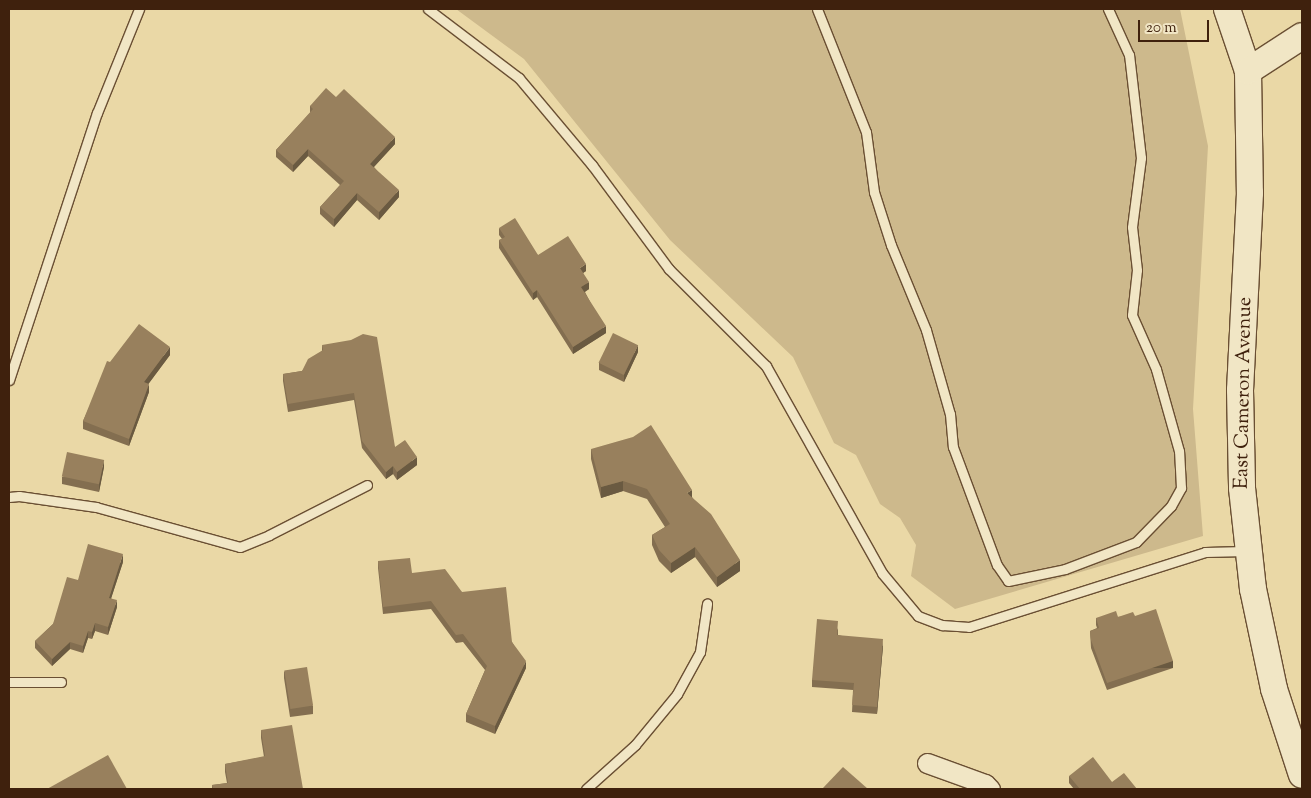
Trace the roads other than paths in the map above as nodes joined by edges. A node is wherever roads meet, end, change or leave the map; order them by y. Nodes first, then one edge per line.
1 (139, 9) edge
2 (428, 9) edge
3 (817, 9) edge
4 (1108, 9) edge
5 (1227, 9) edge
6 (1302, 36) edge
7 (1248, 71) junction
8 (9, 380) edge
9 (367, 485) dead end
10 (9, 497) edge
11 (1249, 552) junction
12 (707, 604) dead end
13 (9, 682) edge
14 (61, 682) dead end
15 (927, 763) dead end
16 (1302, 775) edge
17 (586, 789) edge
18 (990, 789) edge

1 - 8 lane
2 - 11 lane
3 - 4 lane
5 - 7 main road, East Cameron Avenue
6 - 7 main road
7 - 11 main road, East Cameron Avenue
9 - 10 lane
11 - 16 main road, East Cameron Avenue
12 - 17 lane
13 - 14 lane
15 - 18 street

